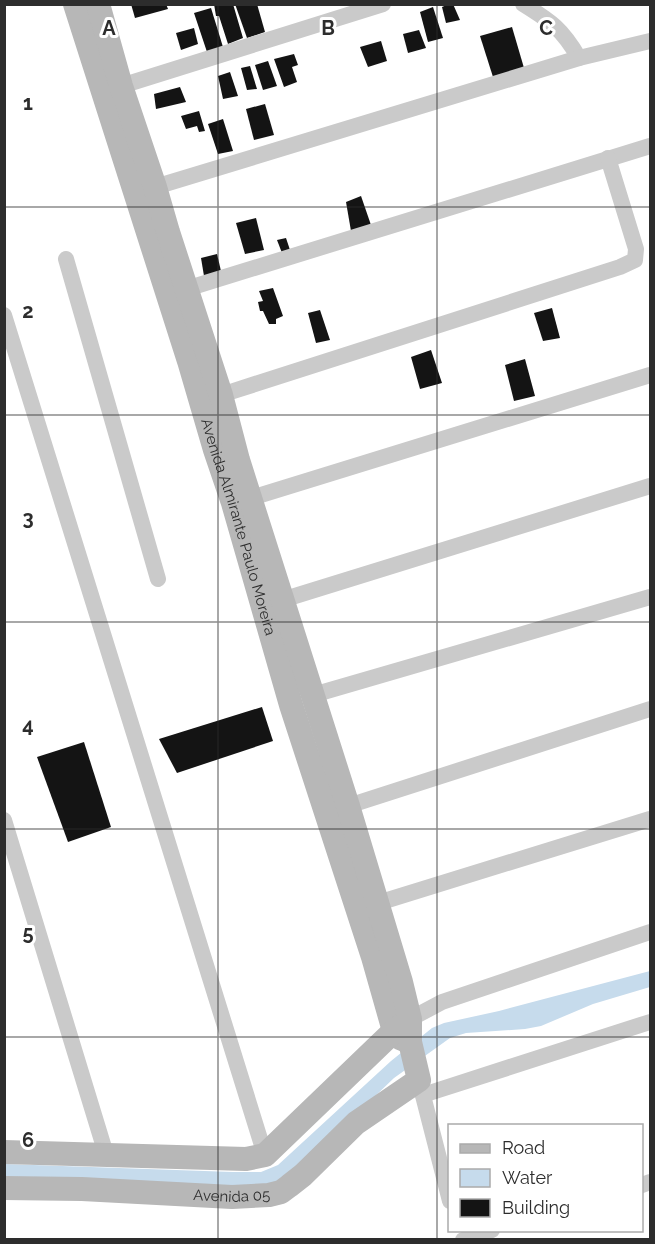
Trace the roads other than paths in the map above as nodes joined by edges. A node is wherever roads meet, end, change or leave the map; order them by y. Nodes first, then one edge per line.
1 (75, 4) edge
2 (98, 4) edge
3 (383, 4) edge
4 (523, 4) edge
5 (651, 41) edge
6 (579, 58) junction
7 (121, 86) junction
8 (651, 146) edge
9 (608, 158) junction
10 (155, 187) junction
11 (643, 258) edge
12 (66, 259) dead end
13 (186, 289) junction
14 (4, 315) edge
15 (651, 375) edge
16 (221, 394) junction
17 (651, 486) edge
18 (251, 498) junction
19 (158, 579) dead end
20 (651, 597) edge
21 (282, 600) junction
22 (313, 694) junction
23 (651, 709) edge
24 (348, 806) junction
25 (651, 819) edge
26 (4, 820) edge
27 (378, 903) junction
28 (651, 932) edge
29 (651, 1023) edge
30 (406, 1034) junction
31 (420, 1082) junction
32 (4, 1152) edge
33 (106, 1154) junction
34 (265, 1155) junction
35 (4, 1188) edge
36 (448, 1193) edge
37 (485, 1232) edge
38 (461, 1239) edge

1 - 30 main road, Avenida Almirante Paulo Moreira
2 - 7 main road, Avenida Almirante Paulo Moreira
3 - 7 street
4 - 6 street
5 - 6 street
6 - 10 street
7 - 10 main road, Avenida Almirante Paulo Moreira
8 - 9 street
9 - 11 street
9 - 13 street
10 - 13 main road, Avenida Almirante Paulo Moreira
11 - 16 street
12 - 19 street
13 - 16 main road, Avenida Almirante Paulo Moreira
14 - 34 street
15 - 18 street
16 - 18 main road, Avenida Almirante Paulo Moreira
17 - 21 street
18 - 21 main road, Avenida Almirante Paulo Moreira
20 - 22 street
21 - 22 main road, Avenida Almirante Paulo Moreira
22 - 24 main road, Avenida Almirante Paulo Moreira
23 - 24 street
24 - 27 main road, Avenida Almirante Paulo Moreira
25 - 27 street
26 - 33 street
27 - 30 main road, Avenida Almirante Paulo Moreira
28 - 30 street
29 - 31 street
30 - 31 main road, Avenida Almirante Paulo Moreira
30 - 34 main road
31 - 35 main road, Avenida 05
31 - 36 street, Avenida Almirante Paulo Moreira
32 - 33 main road
33 - 34 main road
37 - 38 street

